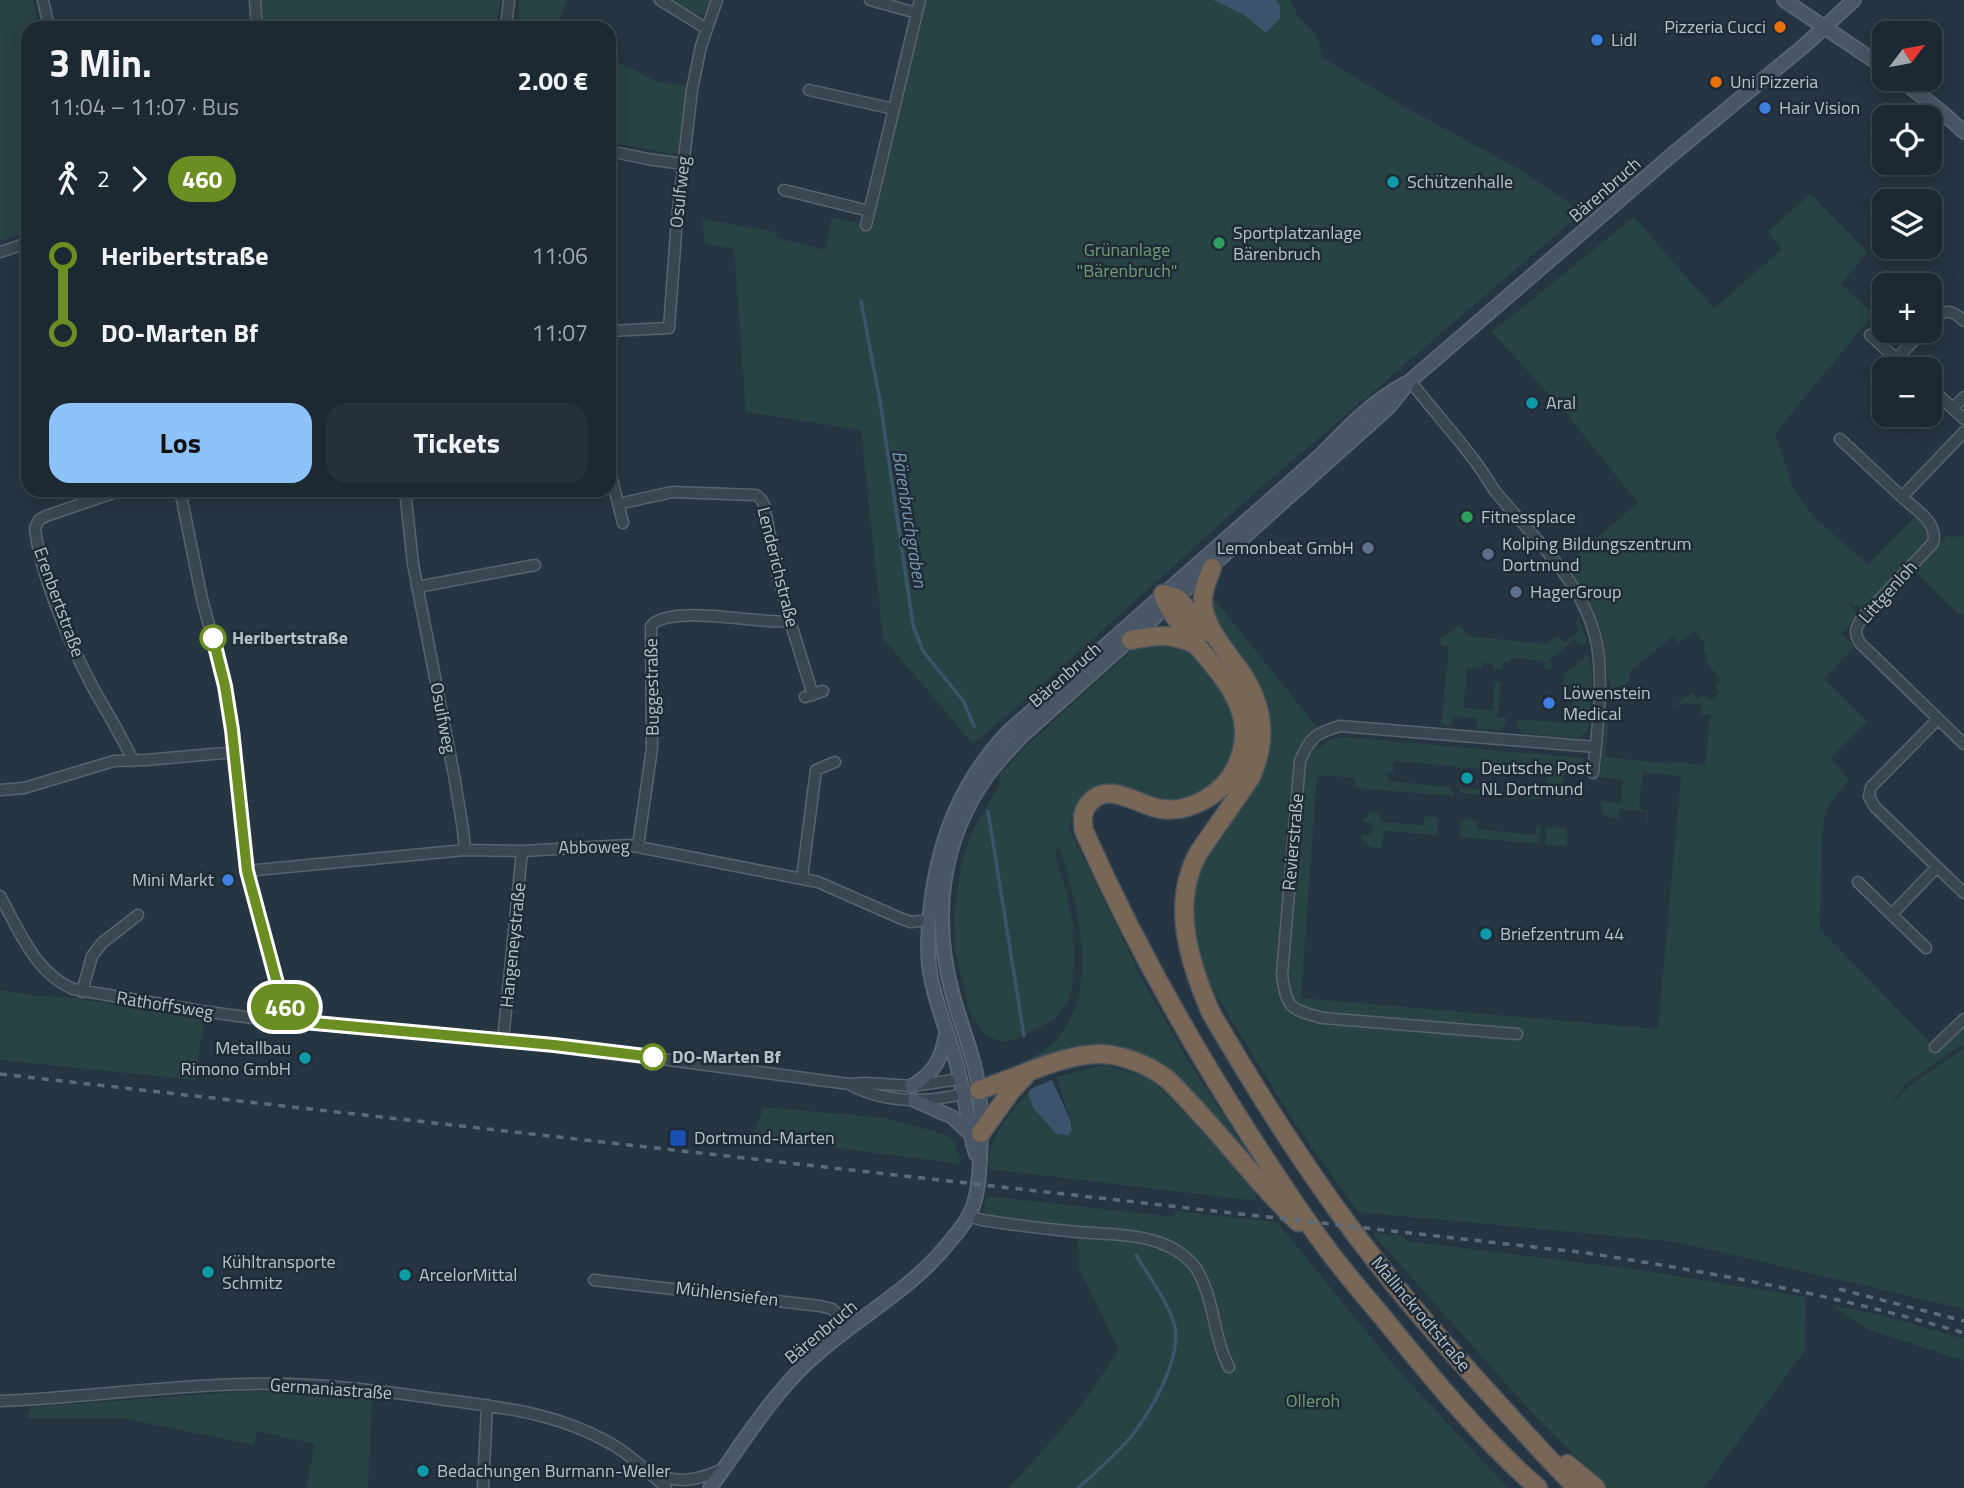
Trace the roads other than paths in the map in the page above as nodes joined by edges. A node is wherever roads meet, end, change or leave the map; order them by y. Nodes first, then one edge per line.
1 (43, 0) edge
2 (255, 0) edge
3 (509, 0) edge
4 (660, 0) edge
5 (717, 0) edge
6 (870, 0) edge
7 (920, 0) edge
8 (1784, 0) edge
9 (1854, 0) edge
10 (917, 13) junction
11 (48, 21) edge
12 (256, 21) edge
13 (507, 21) edge
14 (1825, 27) junction
15 (707, 29) junction
16 (1872, 59) edge
17 (809, 90) dead end
18 (1915, 91) edge
19 (894, 109) junction
20 (1964, 132) edge
21 (616, 152) edge
22 (683, 164) junction
23 (784, 190) dead end
24 (869, 211) junction
25 (866, 225) dead end
26 (21, 245) edge
27 (0, 252) edge
28 (1942, 313) edge
29 (1964, 321) edge
30 (616, 331) edge
31 (1870, 335) dead end
32 (1912, 343) edge
33 (1896, 357) edge
34 (1899, 357) edge
35 (1410, 381) junction
36 (1964, 397) edge
37 (1942, 398) edge
38 (1953, 408) junction
39 (1964, 419) edge
40 (1964, 432) edge
41 (1840, 439) dead end
42 (616, 496) edge
43 (102, 497) edge
44 (181, 497) edge
45 (406, 497) edge
46 (1902, 497) junction
47 (618, 504) junction
48 (623, 523) dead end
49 (535, 565) dead end
50 (1212, 568) junction
51 (417, 587) junction
52 (1170, 600) junction
53 (790, 621) junction
54 (1131, 640) junction
55 (1196, 644) junction
56 (1220, 644) junction
57 (814, 694) dead end
58 (1938, 719) junction
59 (1964, 744) edge
60 (1596, 747) junction
61 (235, 752) junction
62 (133, 761) junction
63 (835, 762) dead end
64 (1593, 773) dead end
65 (0, 790) edge
66 (638, 846) junction
67 (465, 850) junction
68 (522, 850) junction
69 (1937, 867) junction
70 (247, 871) junction
71 (802, 878) junction
72 (1858, 881) dead end
73 (1964, 893) edge
74 (0, 896) edge
75 (1892, 914) junction
76 (138, 915) dead end
77 (929, 920) junction
78 (1926, 948) dead end
79 (82, 992) junction
80 (290, 1018) junction
81 (1964, 1019) edge
82 (946, 1034) junction
83 (1517, 1034) dead end
84 (503, 1041) junction
85 (1935, 1047) dead end
86 (1028, 1074) junction
87 (960, 1079) junction
88 (849, 1084) junction
89 (912, 1086) junction
90 (971, 1092) junction
91 (914, 1100) junction
92 (976, 1134) junction
93 (968, 1216) junction
94 (1326, 1248) junction
95 (594, 1280) dead end
96 (851, 1327) junction
97 (1229, 1367) dead end
98 (0, 1401) edge
99 (1499, 1404) junction
100 (487, 1405) junction
101 (725, 1468) junction
102 (647, 1471) junction
103 (1533, 1484) edge
104 (483, 1488) edge
105 (666, 1488) edge
106 (710, 1488) edge
107 (1577, 1488) edge
108 (1596, 1488) edge

1 - 11 street
2 - 12 street
3 - 13 street
4 - 15 street
5 - 15 street, Osulfweg
6 - 10 street
7 - 10 street
8 - 14 main road
9 - 14 main road, Bärenbruch
10 - 19 street
14 - 16 main road
14 - 35 main road, Bärenbruch
15 - 22 street, Osulfweg
17 - 19 street
18 - 20 main road
19 - 24 street
21 - 22 street
22 - 30 street, Osulfweg
23 - 24 street
24 - 25 street
26 - 27 street
28 - 29 street
31 - 33 street
32 - 34 street
35 - 50 main road, Bärenbruch
35 - 52 main road, Bärenbruch
35 - 60 street
36 - 38 street
37 - 38 street
38 - 39 street
40 - 46 street
41 - 46 street, Littgenloh
42 - 47 street
43 - 62 street, Erenbertstraße
44 - 61 street
45 - 51 street, Osulfweg
46 - 58 street, Littgenloh
47 - 48 street
47 - 53 street, Lenderichstraße
49 - 51 street
50 - 52 main road, Bärenbruch
50 - 56 highway
51 - 67 street, Osulfweg
52 - 54 main road, Bärenbruch
52 - 55 highway
52 - 56 highway
52 - 77 main road, Bärenbruch
53 - 57 street, Lenderichstraße
53 - 66 street, Buggestraße
54 - 55 highway
54 - 90 main road, Bärenbruch
55 - 94 highway
56 - 99 highway, Mallinckrodtstraße
58 - 59 street, Littgenloh
58 - 69 street
60 - 64 street
60 - 83 street, Revierstraße
61 - 62 street
61 - 70 street
62 - 65 street
63 - 71 street
66 - 68 street, Abboweg
66 - 71 street, Abboweg
67 - 68 street, Abboweg
67 - 70 street, Abboweg
68 - 84 street, Hangeneystraße
69 - 73 street
69 - 75 street
70 - 80 street
71 - 77 street, Abboweg
72 - 75 street
74 - 79 street, Rathoffsweg
75 - 78 street
76 - 79 street
77 - 82 main road, Bärenbruch
79 - 80 street, Rathoffsweg
80 - 84 street
81 - 85 street
82 - 87 main road, Bärenbruch
82 - 89 main road
84 - 88 street
86 - 90 highway
86 - 92 highway
86 - 94 highway
87 - 89 street
87 - 90 main road
88 - 89 street
88 - 91 street
90 - 91 street
90 - 92 main road, Bärenbruch
91 - 92 main road
92 - 93 main road, Bärenbruch
93 - 96 main road, Bärenbruch
93 - 97 street
94 - 103 highway, Mallinckrodtstraße
95 - 96 street, Mühlensiefen
96 - 101 main road, Bärenbruch
98 - 100 street, Germaniastraße
99 - 107 highway, Mallinckrodtstraße
99 - 108 highway
100 - 102 street, Germaniastraße
100 - 104 street
101 - 102 street, Germaniastraße
101 - 106 main road, Bärenbruch
102 - 105 street, Germaniastraße

